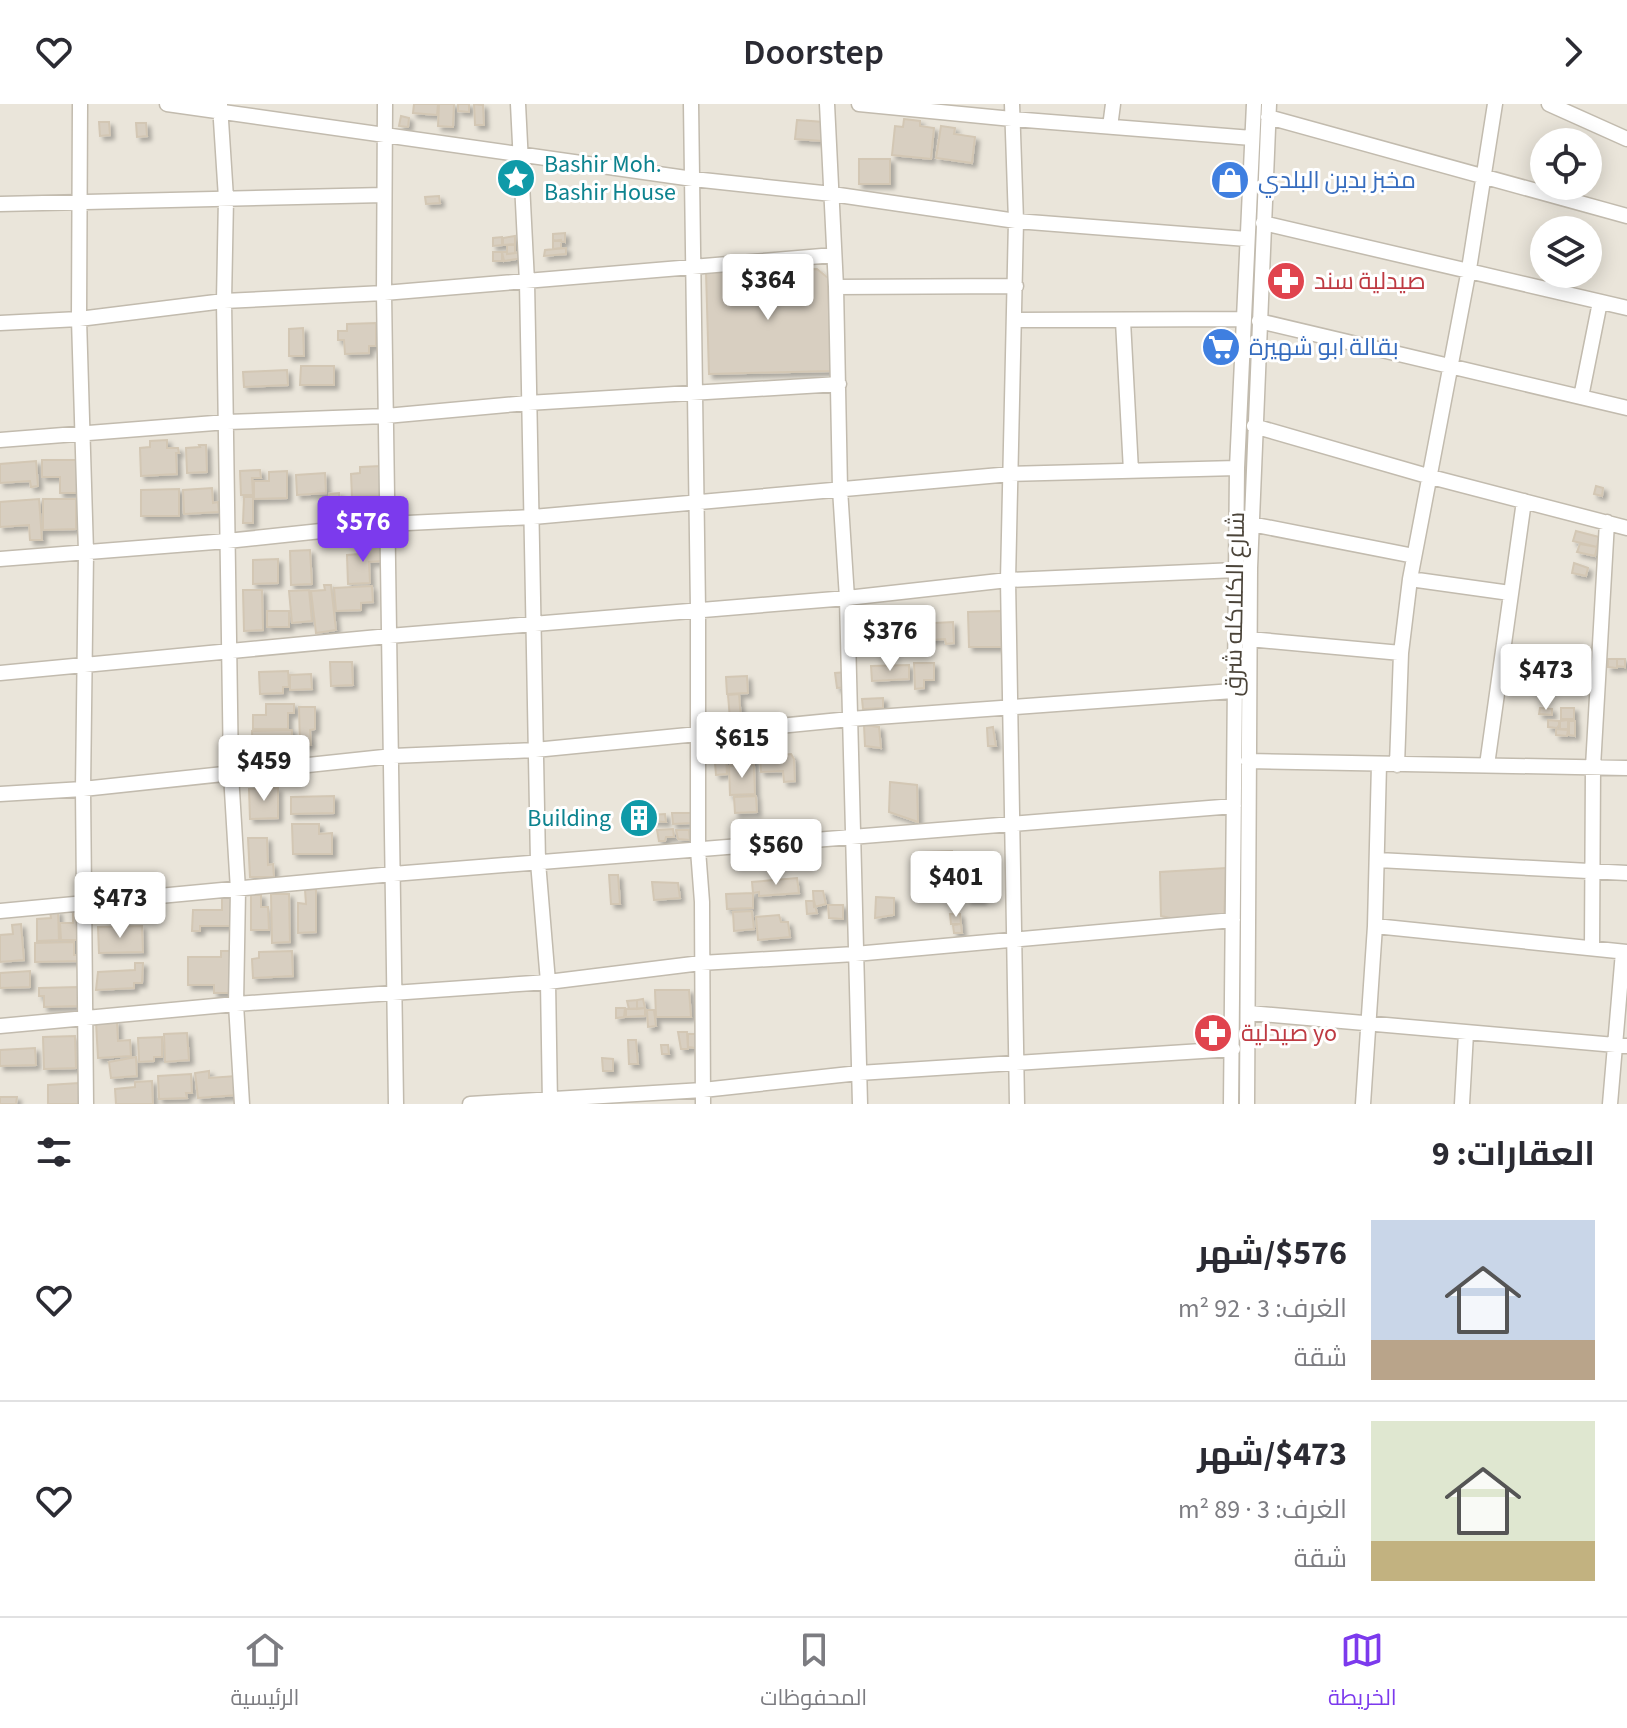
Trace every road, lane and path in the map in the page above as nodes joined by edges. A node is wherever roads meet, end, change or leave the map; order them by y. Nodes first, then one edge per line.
1 (80, 104) edge
2 (167, 104) edge
3 (385, 104) edge
4 (518, 104) edge
5 (691, 104) edge
6 (827, 104) edge
7 (859, 104) edge
8 (1113, 104) edge
9 (1254, 104) edge
10 (1495, 104) edge
11 (1549, 104) edge
12 (887, 106) edge
13 (220, 108) edge
14 (1268, 111) edge
15 (1012, 112) edge
16 (1110, 127) junction
17 (386, 133) junction
18 (1252, 138) junction
19 (1627, 139) edge
20 (519, 155) junction
21 (1483, 174) junction
22 (693, 179) junction
23 (832, 194) junction
24 (384, 195) junction
25 (226, 198) junction
26 (79, 201) junction
27 (0, 204) edge
28 (1627, 216) edge
29 (1016, 221) junction
30 (1263, 223) junction
31 (1247, 239) junction
32 (834, 255) junction
33 (693, 268) junction
34 (1469, 269) junction
35 (527, 282) junction
36 (1016, 286) junction
37 (836, 287) junction
38 (384, 293) junction
39 (224, 301) junction
40 (1600, 302) junction
41 (1627, 307) edge
42 (79, 319) junction
43 (1015, 320) junction
44 (1251, 320) junction
45 (1123, 321) junction
46 (0, 323) edge
47 (1450, 367) junction
48 (839, 384) junction
49 (694, 393) junction
50 (1581, 397) junction
51 (528, 403) junction
52 (1627, 408) edge
53 (386, 416) junction
54 (227, 422) junction
55 (1254, 426) junction
56 (84, 435) junction
57 (0, 440) edge
58 (1237, 468) junction
59 (1131, 471) junction
60 (1011, 474) junction
61 (1431, 477) junction
62 (840, 489) junction
63 (695, 501) junction
64 (1524, 501) junction
65 (533, 517) junction
66 (1607, 522) junction
67 (387, 524) junction
68 (1251, 524) junction
69 (1627, 528) edge
70 (227, 541) junction
71 (86, 552) junction
72 (1414, 556) junction
73 (0, 559) edge
74 (1236, 570) junction
75 (1410, 579) junction
76 (1008, 580) junction
77 (1510, 593) junction
78 (847, 598) junction
79 (698, 610) junction
80 (532, 625) junction
81 (389, 636) junction
82 (1249, 639) junction
83 (231, 651) junction
84 (1401, 653) junction
85 (83, 667) junction
86 (0, 673) edge
87 (1233, 691) junction
88 (1010, 707) junction
89 (850, 719) junction
90 (698, 734) junction
91 (535, 750) junction
92 (393, 756) junction
93 (1248, 761) junction
94 (1379, 764) junction
95 (1397, 765) junction
96 (1487, 765) junction
97 (1593, 767) junction
98 (1627, 768) edge
99 (231, 774) junction
100 (83, 789) junction
101 (0, 794) edge
102 (1234, 806) junction
103 (1013, 823) junction
104 (853, 837) junction
105 (698, 850) junction
106 (1378, 860) junction
107 (538, 862) junction
108 (1593, 872) junction
109 (1627, 873) edge
110 (393, 874) junction
111 (238, 890) junction
112 (85, 903) junction
113 (0, 911) edge
114 (1233, 920) junction
115 (1375, 926) junction
116 (1014, 939) junction
117 (1592, 948) junction
118 (1625, 952) edge
119 (855, 954) junction
120 (701, 963) junction
121 (548, 982) junction
122 (394, 991) junction
123 (236, 1004) junction
124 (1249, 1013) junction
125 (83, 1020) junction
126 (1368, 1023) junction
127 (0, 1026) edge
128 (1466, 1033) junction
129 (1622, 1046) edge
130 (1233, 1049) junction
131 (1016, 1063) junction
132 (859, 1073) junction
133 (703, 1097) edge
134 (550, 1101) edge
135 (86, 1104) edge
136 (242, 1104) edge
137 (396, 1104) edge
138 (470, 1104) edge
139 (860, 1104) edge
140 (1017, 1104) edge
141 (1231, 1104) edge
142 (1247, 1104) edge
143 (1363, 1104) edge
144 (1462, 1104) edge
145 (1610, 1104) edge

1 - 26 street
2 - 13 street
3 - 17 street
4 - 20 street
5 - 22 street
6 - 23 street
7 - 12 street
8 - 16 street
9 - 18 street, شارع الكلاكله شرق
10 - 21 street
11 - 19 street
12 - 15 street
13 - 17 street
13 - 25 street
14 - 21 street
14 - 30 street, شارع الكلاكله شرق
15 - 16 street
15 - 29 street
16 - 18 street
17 - 20 street
17 - 24 street
18 - 31 street, شارع الكلاكله شرق
20 - 22 street
20 - 35 street
21 - 28 street
21 - 34 street
22 - 23 street
22 - 33 street
23 - 29 street
23 - 32 street
24 - 25 street
24 - 38 street
25 - 26 street
25 - 39 street
26 - 27 street
26 - 42 street
29 - 31 street
29 - 36 street
30 - 34 street
30 - 44 street, شارع الكلاكله شرق
31 - 44 street, شارع الكلاكله شرق
32 - 33 street
32 - 37 street
33 - 35 street
33 - 49 street
34 - 40 street
34 - 47 street
35 - 38 street
35 - 51 street
36 - 37 street
36 - 43 street
37 - 48 street
38 - 39 street
38 - 53 street
39 - 42 street
39 - 54 street
40 - 41 street
40 - 50 street
42 - 46 street
42 - 56 street
43 - 45 street
43 - 60 street
44 - 45 street
44 - 47 street
44 - 55 street, شارع الكلاكله شرق
44 - 58 street, شارع الكلاكله شرق
45 - 59 street
47 - 50 street
47 - 61 street
48 - 49 street
48 - 62 street
49 - 51 street
49 - 63 street
50 - 52 street
51 - 53 street
51 - 65 street
53 - 54 street
53 - 67 street
54 - 56 street
54 - 70 street
55 - 61 street
55 - 68 street, شارع الكلاكله شرق
56 - 57 street
56 - 71 street
58 - 59 street
58 - 74 street, شارع الكلاكله شرق
59 - 60 street
60 - 62 street
60 - 76 street
61 - 64 street
61 - 72 street
62 - 63 street
62 - 78 street
63 - 65 street
63 - 79 street
64 - 66 street
64 - 77 street
65 - 67 street
65 - 80 street
66 - 69 street
66 - 97 street
67 - 70 street
67 - 81 street
68 - 72 street
68 - 82 street, شارع الكلاكله شرق
70 - 71 street
70 - 83 street
71 - 73 street
71 - 85 street
72 - 75 street
74 - 76 street
74 - 87 street, شارع الكلاكله شرق
75 - 77 street
75 - 84 street
76 - 78 street
76 - 88 street
77 - 96 street
78 - 79 street
78 - 89 street
79 - 80 street
79 - 90 street
80 - 81 street
80 - 91 street
81 - 83 street
81 - 92 street
82 - 84 street
82 - 93 street, شارع الكلاكله شرق
83 - 85 street
83 - 99 street
84 - 95 street
85 - 86 street
85 - 100 street
87 - 88 street
87 - 102 street, شارع الكلاكله شرق
88 - 89 street
88 - 103 street
89 - 90 street
89 - 104 street
90 - 91 street
90 - 105 street
91 - 92 street
91 - 107 street
92 - 99 street
92 - 110 street
93 - 94 street
93 - 124 street, شارع الكلاكله شرق
94 - 95 street
94 - 106 street
95 - 96 street
96 - 97 street
97 - 98 street
97 - 108 street
99 - 100 street
99 - 111 street
100 - 101 street
100 - 112 street
102 - 103 street
102 - 114 street, شارع الكلاكله شرق
103 - 104 street
103 - 116 street
104 - 105 street
104 - 119 street
105 - 107 street
105 - 120 street
106 - 108 street
106 - 115 street
107 - 110 street
107 - 121 street
108 - 109 street
108 - 117 street
110 - 111 street
110 - 122 street
111 - 112 street
111 - 123 street
112 - 113 street
112 - 125 street
114 - 116 street
114 - 130 street, شارع الكلاكله شرق
115 - 117 street
115 - 126 street
116 - 119 street
116 - 131 street
117 - 118 street
118 - 129 street
119 - 120 street
119 - 132 street
120 - 121 street
120 - 133 street
121 - 122 street
121 - 134 street
122 - 123 street
122 - 137 street
123 - 125 street
123 - 136 street
124 - 126 street
124 - 142 street, شارع الكلاكله شرق
125 - 127 street
125 - 135 street
126 - 128 street
126 - 143 street
128 - 129 street
128 - 144 street
129 - 145 street
130 - 131 street
130 - 141 street, شارع الكلاكله شرق
131 - 132 street
131 - 140 street
132 - 133 street
132 - 139 street
133 - 134 street
134 - 138 street

